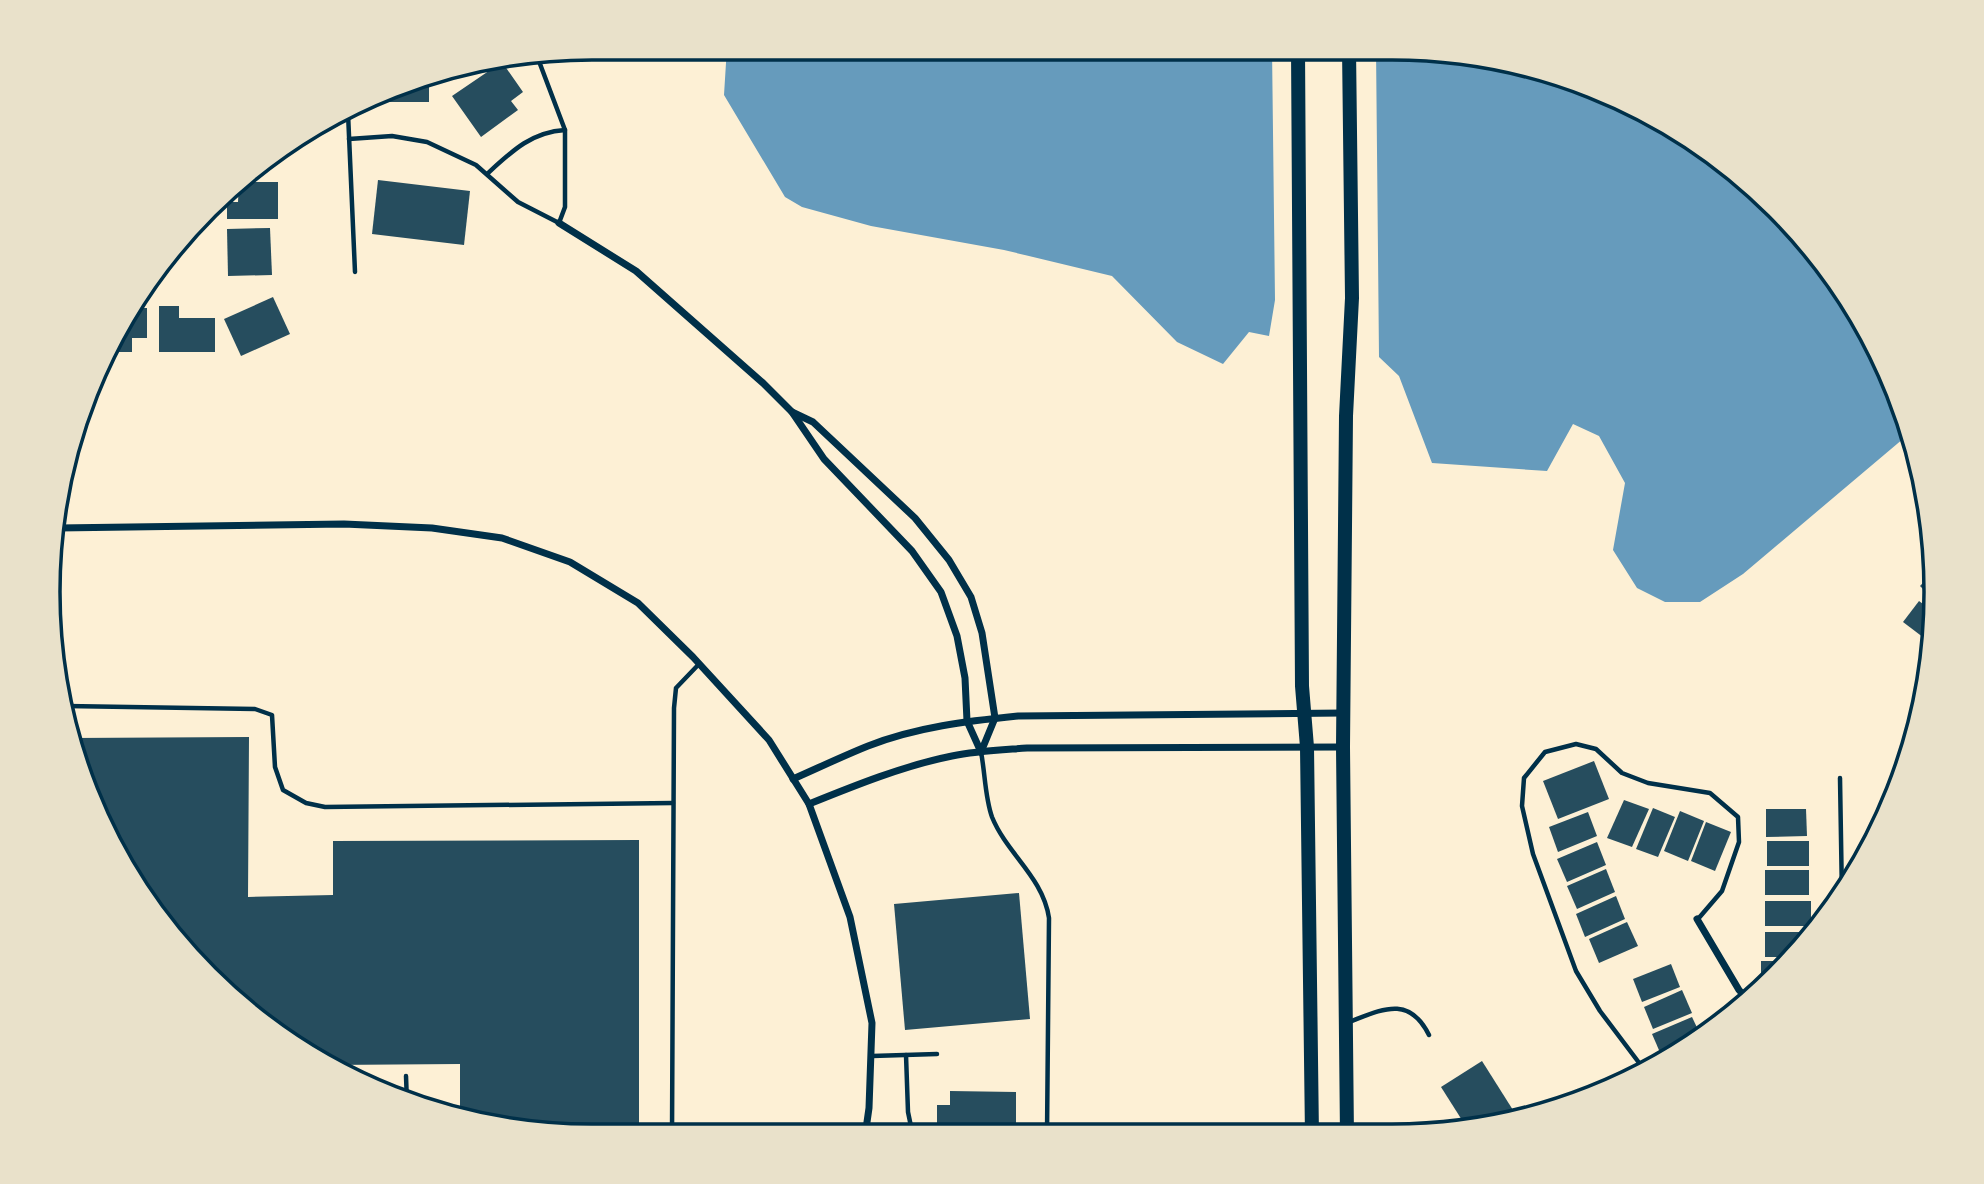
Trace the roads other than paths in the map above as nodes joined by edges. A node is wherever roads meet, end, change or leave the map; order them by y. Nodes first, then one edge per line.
1 (1298, 60) edge
2 (1349, 60) edge
3 (539, 63) edge
4 (348, 118) edge
5 (565, 130) junction
6 (349, 138) junction
7 (487, 174) junction
8 (559, 223) junction
9 (355, 272) dead end
10 (792, 412) junction
11 (63, 528) edge
12 (699, 664) junction
13 (72, 706) edge
14 (1343, 713) junction
15 (1304, 714) junction
16 (995, 718) junction
17 (967, 721) junction
18 (1307, 747) junction
19 (1343, 747) junction
20 (981, 751) junction
21 (1840, 778) dead end
22 (793, 779) junction
23 (673, 803) junction
24 (809, 804) junction
25 (1842, 877) edge
26 (1697, 919) joint
27 (1742, 993) edge
28 (1345, 1023) junction
29 (1429, 1035) dead end
30 (937, 1054) dead end
31 (906, 1055) junction
32 (871, 1056) junction
33 (1640, 1063) edge
34 (406, 1076) dead end
35 (407, 1091) edge
36 (672, 1124) edge
37 (867, 1124) edge
38 (910, 1124) edge
39 (1047, 1124) edge
40 (1312, 1124) edge
41 (1347, 1124) edge

1 - 15 highway
2 - 14 highway
3 - 5 lane
4 - 6 lane
5 - 7 lane
5 - 8 lane
6 - 7 lane
6 - 9 lane
7 - 8 lane
8 - 10 street
10 - 16 street
10 - 17 street
11 - 12 street
12 - 22 street
12 - 23 lane
13 - 23 lane
14 - 15 street
14 - 19 highway
15 - 16 street
15 - 18 highway
16 - 17 street
16 - 20 street
17 - 20 street
17 - 22 street
18 - 19 street
18 - 20 street
18 - 40 highway
19 - 28 highway
20 - 24 street
20 - 39 lane
21 - 25 lane
22 - 24 street
23 - 36 lane
24 - 32 street
26 - 27 street
26 - 33 lane
28 - 29 lane
28 - 41 highway
30 - 31 lane
31 - 32 lane
31 - 38 lane
32 - 37 street
34 - 35 lane

